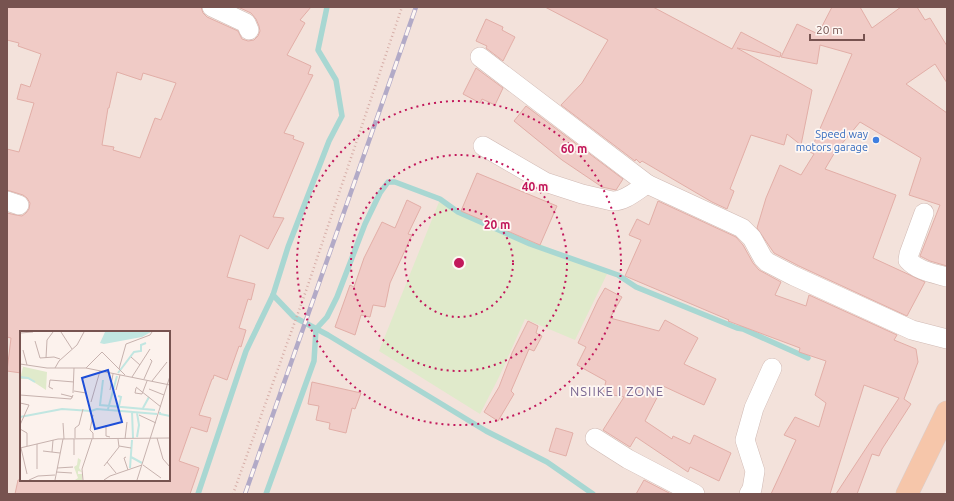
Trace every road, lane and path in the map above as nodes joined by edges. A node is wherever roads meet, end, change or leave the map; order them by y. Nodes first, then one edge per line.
1 (212, 7) edge
2 (402, 7) edge
3 (249, 30) dead end
4 (480, 57) dead end
5 (483, 146) dead end
6 (646, 184) junction
7 (924, 213) dead end
8 (947, 277) edge
9 (947, 340) edge
10 (772, 368) dead end
11 (947, 412) edge
12 (595, 438) dead end
13 (233, 494) edge
14 (695, 494) edge
15 (749, 494) edge
16 (907, 494) edge

1 - 3 street
2 - 13 path
4 - 6 street
5 - 6 street
6 - 9 street
7 - 8 street
10 - 15 street
11 - 16 main road
12 - 14 street

